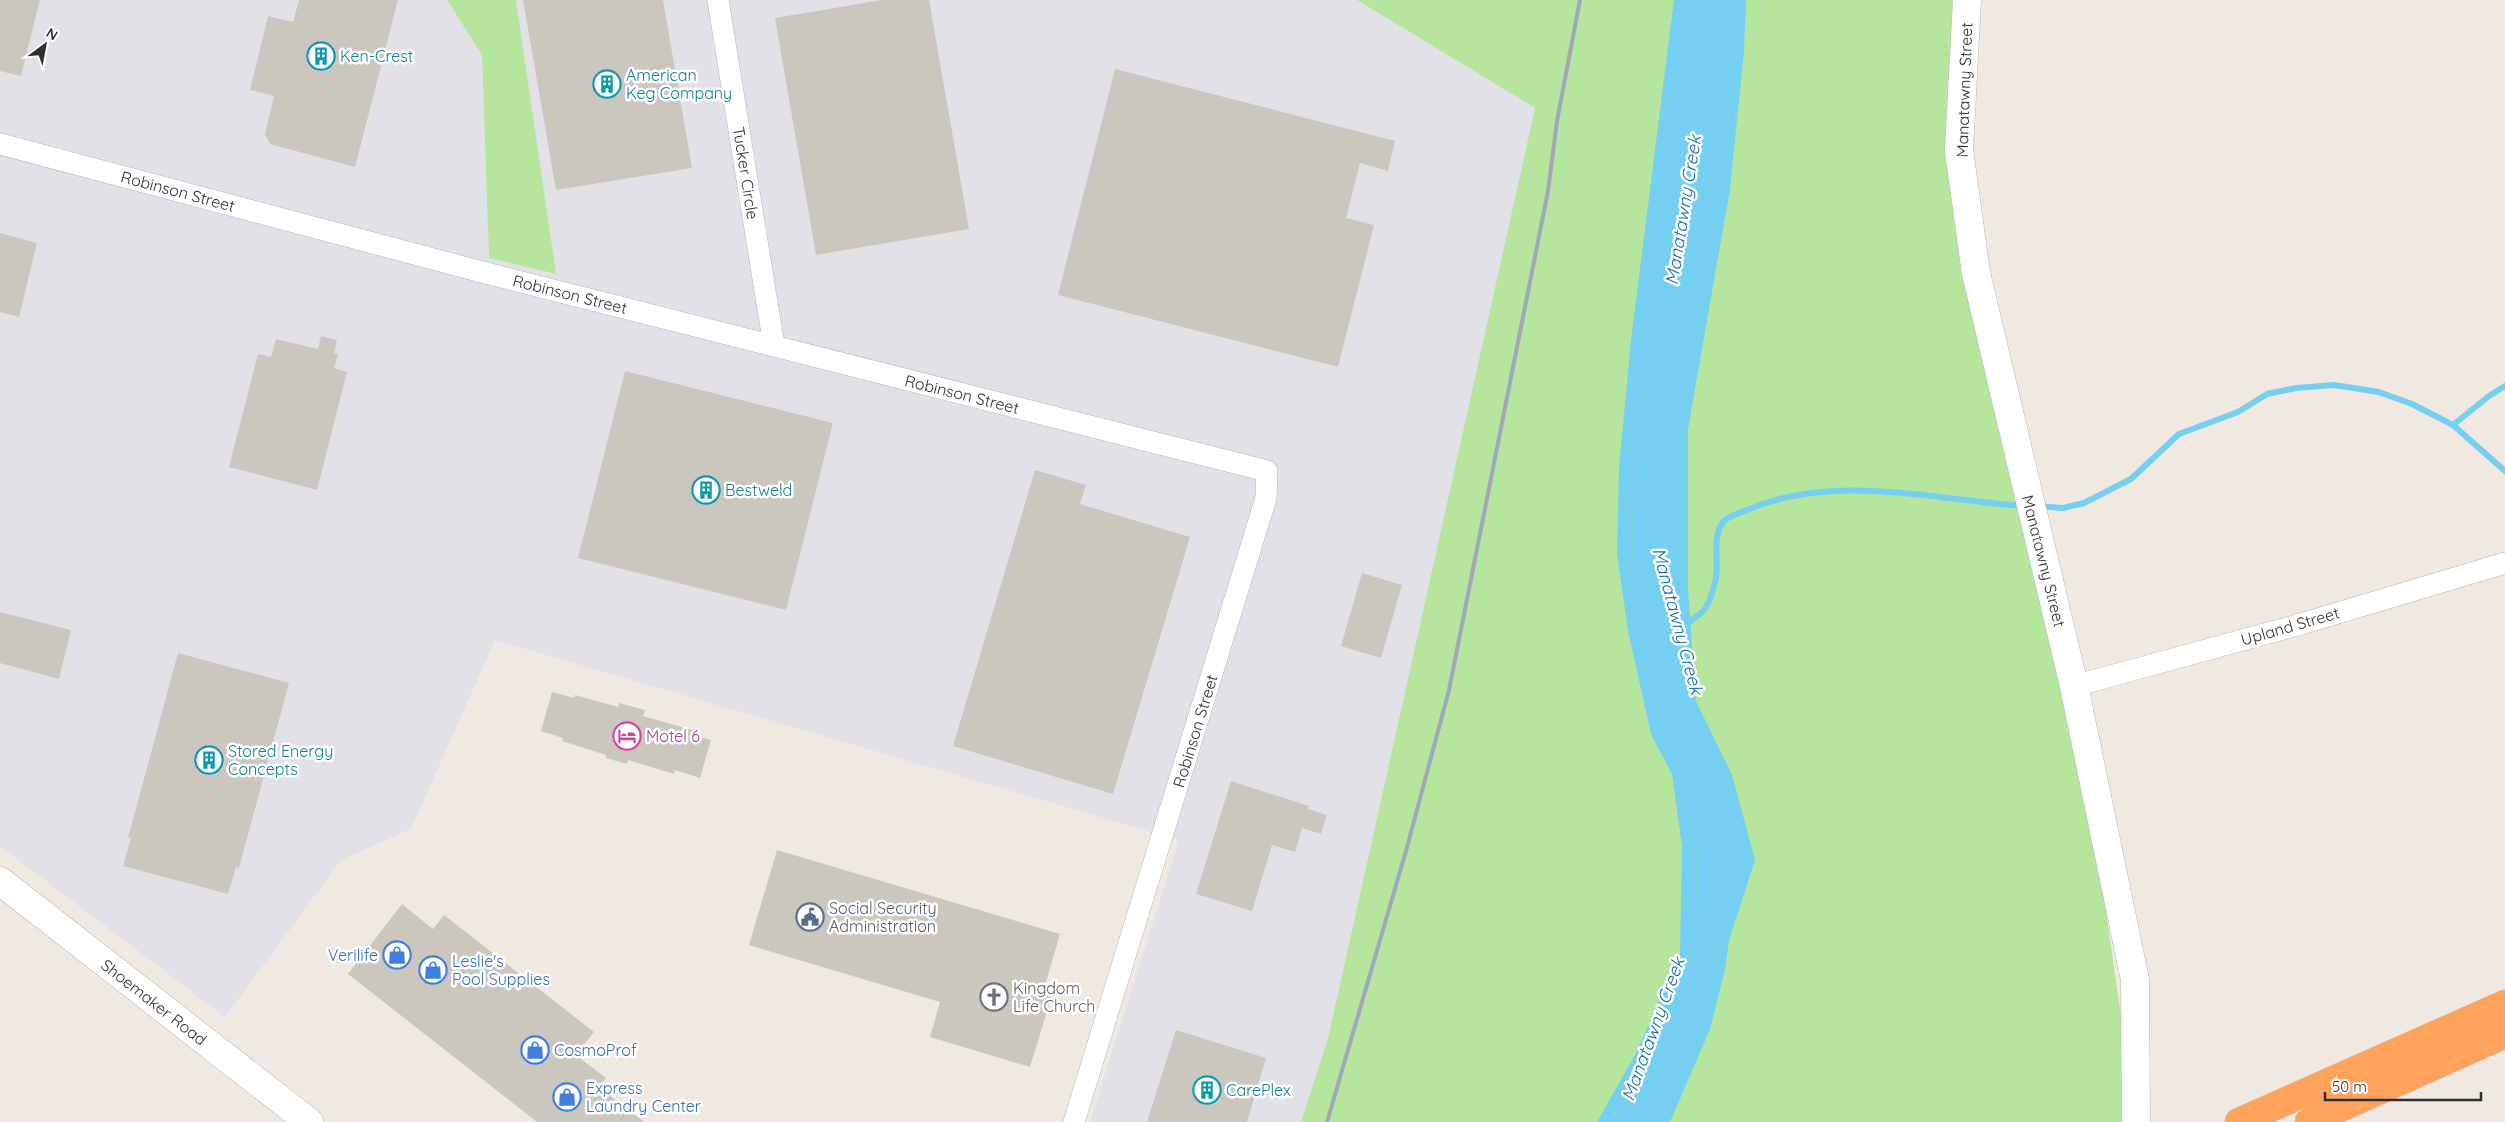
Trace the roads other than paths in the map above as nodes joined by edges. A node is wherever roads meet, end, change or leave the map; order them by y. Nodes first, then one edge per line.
1 (718, 0) edge
2 (1967, 0) edge
3 (0, 144) edge
4 (774, 346) junction
5 (2505, 563) edge
6 (2074, 686) junction
7 (0, 881) edge
8 (2505, 1004) edge
9 (2505, 1034) edge
10 (309, 1122) edge
11 (1074, 1122) edge
12 (2136, 1122) edge
13 (2240, 1122) edge
14 (2309, 1122) edge

1 - 4 street, Tucker Circle
2 - 6 street, Manatawny Street
3 - 4 street, Robinson Street
4 - 11 street, Robinson Street
5 - 6 street, Upland Street
6 - 12 street, Manatawny Street
7 - 10 street, Shoemaker Road
8 - 13 highway
9 - 14 highway

